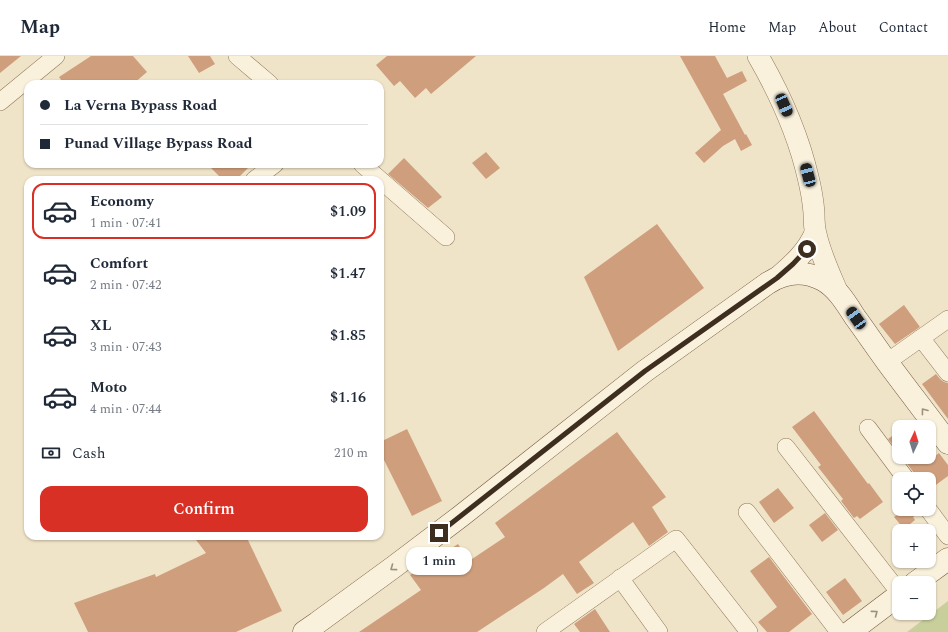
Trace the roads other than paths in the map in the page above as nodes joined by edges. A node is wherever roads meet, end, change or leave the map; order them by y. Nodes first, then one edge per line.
1 (56, 56) edge
2 (237, 56) edge
3 (758, 56) edge
4 (27, 80) edge
5 (265, 80) edge
6 (24, 82) edge
7 (0, 102) edge
8 (270, 168) edge
9 (367, 168) edge
10 (259, 176) edge
11 (376, 176) edge
12 (384, 183) edge
13 (815, 233) junction
14 (446, 237) dead end
15 (777, 278) junction
16 (837, 291) junction
17 (948, 319) edge
18 (921, 338) junction
19 (887, 362) junction
20 (948, 373) edge
21 (868, 428) dead end
22 (948, 442) edge
23 (786, 447) dead end
24 (901, 472) edge
25 (748, 512) dead end
26 (933, 516) edge
27 (948, 536) edge
28 (948, 559) edge
29 (925, 576) edge
30 (620, 578) junction
31 (892, 583) edge
32 (892, 600) edge
33 (566, 626) edge
34 (304, 632) edge
35 (545, 632) edge
36 (660, 632) edge
37 (749, 632) edge
38 (839, 632) edge
39 (850, 632) edge

1 - 4 street
2 - 5 street
3 - 13 street
6 - 7 street
8 - 10 street
9 - 11 street
12 - 14 street
13 - 15 street
13 - 16 street
15 - 16 main road
15 -> 34 main road
16 - 19 main road
17 - 18 street
18 - 19 street
18 - 20 street
22 -> 19 main road
21 - 24 street
23 - 31 street
25 - 38 street
26 - 27 street
28 - 29 main road
30 - 33 street
30 - 36 street
30 - 37 street
39 -> 32 main road
33 - 35 street

